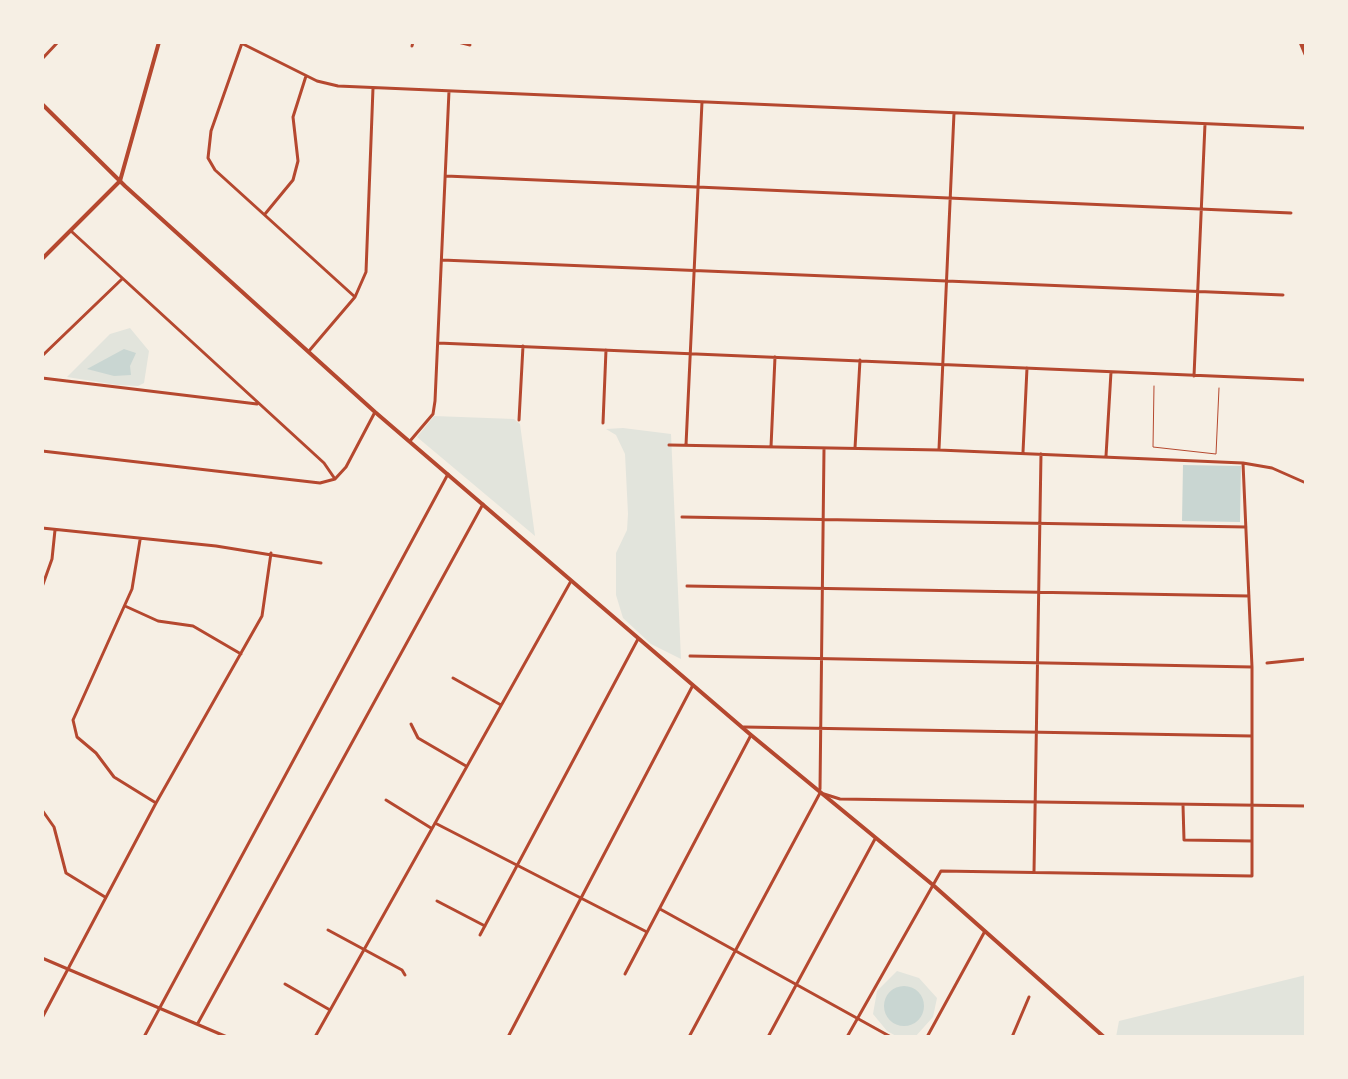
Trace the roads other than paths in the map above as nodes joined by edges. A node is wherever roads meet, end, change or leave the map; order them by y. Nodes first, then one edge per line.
1 (58, 42) edge
2 (159, 42) edge
3 (458, 42) edge
4 (1076, 42) edge
5 (1089, 42) edge
6 (1301, 42) edge
7 (240, 43) edge
8 (470, 45) dead end
9 (1306, 54) edge
10 (42, 59) edge
11 (306, 76) junction
12 (373, 88) junction
13 (449, 91) junction
14 (702, 102) junction
15 (42, 104) edge
16 (954, 113) junction
17 (1205, 124) junction
18 (1306, 128) edge
19 (446, 176) junction
20 (120, 181) junction
21 (698, 186) junction
22 (950, 196) junction
23 (1201, 208) junction
24 (1291, 213) dead end
25 (265, 215) junction
26 (71, 231) junction
27 (42, 259) edge
28 (442, 260) junction
29 (694, 270) junction
30 (122, 279) junction
31 (947, 281) junction
32 (1198, 292) junction
33 (1283, 295) dead end
34 (355, 297) junction
35 (438, 343) junction
36 (523, 346) junction
37 (606, 350) junction
38 (309, 351) junction
39 (690, 353) junction
40 (42, 356) edge
41 (775, 357) junction
42 (860, 360) junction
43 (943, 364) junction
44 (1027, 368) junction
45 (1111, 372) junction
46 (1194, 376) junction
47 (42, 378) edge
48 (1306, 380) edge
49 (1154, 386) dead end
50 (1219, 388) dead end
51 (259, 404) junction
52 (375, 412) junction
53 (519, 420) dead end
54 (603, 423) dead end
55 (410, 441) junction
56 (669, 445) dead end
57 (686, 445) junction
58 (771, 447) junction
59 (824, 448) junction
60 (855, 448) junction
61 (939, 450) junction
62 (42, 451) edge
63 (1023, 453) junction
64 (1041, 454) junction
65 (1106, 456) junction
66 (1243, 463) junction
67 (448, 474) junction
68 (335, 479) junction
69 (1306, 483) edge
70 (483, 504) junction
71 (682, 517) dead end
72 (823, 518) junction
73 (1040, 523) junction
74 (1246, 527) junction
75 (42, 528) edge
76 (55, 530) junction
77 (140, 540) junction
78 (271, 553) junction
79 (321, 563) dead end
80 (571, 581) junction
81 (687, 586) dead end
82 (42, 587) edge
83 (821, 588) junction
84 (1038, 593) junction
85 (1249, 596) junction
86 (125, 606) junction
87 (638, 639) junction
88 (241, 654) junction
89 (690, 656) dead end
90 (820, 659) junction
91 (1306, 659) edge
92 (1037, 662) junction
93 (1267, 663) dead end
94 (1252, 667) junction
95 (453, 678) dead end
96 (693, 685) junction
97 (501, 705) junction
98 (411, 724) dead end
99 (742, 727) junction
100 (818, 728) junction
101 (1036, 732) junction
102 (751, 735) junction
103 (1252, 736) junction
104 (466, 766) junction
105 (820, 793) junction
106 (386, 800) dead end
107 (1035, 802) junction
108 (156, 803) junction
109 (1183, 805) junction
110 (1252, 805) junction
111 (1306, 806) edge
112 (42, 810) edge
113 (435, 823) junction
114 (431, 828) junction
115 (875, 839) junction
116 (1252, 841) junction
117 (518, 866) junction
118 (1034, 872) junction
119 (933, 885) junction
120 (105, 897) junction
121 (580, 898) junction
122 (437, 901) dead end
123 (659, 908) junction
124 (485, 926) junction
125 (328, 930) dead end
126 (646, 931) junction
127 (985, 931) junction
128 (480, 935) dead end
129 (364, 949) junction
130 (735, 951) junction
131 (42, 958) edge
132 (66, 969) junction
133 (625, 974) dead end
134 (405, 975) dead end
135 (285, 984) dead end
136 (797, 985) junction
137 (1029, 997) dead end
138 (44, 1008) edge
139 (160, 1008) junction
140 (330, 1010) junction
141 (42, 1018) edge
142 (857, 1018) junction
143 (198, 1023) junction
144 (144, 1037) edge
145 (227, 1037) edge
146 (315, 1037) edge
147 (508, 1037) edge
148 (689, 1037) edge
149 (768, 1037) edge
150 (847, 1037) edge
151 (891, 1037) edge
152 (927, 1037) edge
153 (1012, 1037) edge
154 (1104, 1037) edge

1 - 10 street
2 - 20 main road
3 - 8 street
4 - 5 street
6 - 9 main road
7 - 11 street
7 - 25 street
11 - 12 street
11 - 25 street
12 - 13 street
12 - 34 street
13 - 14 street
13 - 19 street
14 - 16 street
14 - 21 street
15 - 20 main road
16 - 17 street
16 - 22 street
17 - 18 street
17 - 23 street
19 - 21 street
19 - 28 street
20 - 26 main road
20 - 38 main road
21 - 22 street
21 - 29 street
22 - 23 street
22 - 31 street
23 - 24 street
23 - 32 street
25 - 34 street
26 - 27 main road
26 - 30 street
28 - 29 street
28 - 35 street
29 - 31 street
29 - 39 street
30 - 40 street
30 - 51 street
31 - 32 street
31 - 43 street
32 - 33 street
32 - 46 street
34 - 38 street
35 - 36 street
35 - 55 street
36 - 37 street
36 - 53 street
37 - 39 street
37 - 54 street
38 - 52 main road
39 - 41 street
39 - 57 street
41 - 42 street
41 - 58 street
42 - 43 street
42 - 60 street
43 - 44 street
43 - 61 street
44 - 45 street
44 - 63 street
45 - 46 street
45 - 65 street
46 - 48 street
47 - 51 street
49 - 50 lane
51 - 68 street
52 - 55 main road
52 - 68 street
55 - 67 main road
56 - 57 street
57 - 58 street
58 - 59 street
59 - 60 street
59 - 72 street
60 - 61 street
61 - 63 street
62 - 68 street
63 - 64 street
64 - 65 street
64 - 73 street
65 - 66 street
66 - 69 street
66 - 74 street
67 - 70 main road
67 - 139 street
70 - 80 main road
70 - 143 street
71 - 72 street
72 - 73 street
72 - 83 street
73 - 74 street
73 - 84 street
74 - 85 street
75 - 76 street
76 - 77 street
76 - 82 street
77 - 78 street
77 - 86 street
78 - 79 street
78 - 88 street
80 - 87 main road
80 - 97 street
81 - 83 street
83 - 84 street
83 - 90 street
84 - 85 street
84 - 92 street
85 - 94 street
86 - 88 street
86 - 108 street
87 - 96 main road
87 - 117 street
88 - 108 street
89 - 90 street
90 - 92 street
90 - 100 street
91 - 93 street
92 - 94 street
92 - 101 street
94 - 103 street
95 - 97 street
96 - 99 main road
96 - 121 street
97 - 104 street
98 - 104 street
99 - 100 street
99 - 102 main road
100 - 101 street
100 - 105 street
101 - 103 street
101 - 107 street
102 - 105 main road
102 - 123 street
103 - 110 street
104 - 113 street
105 - 107 street
105 - 115 main road
105 - 130 street
106 - 114 street
107 - 109 street
107 - 118 street
108 - 120 street
109 - 110 street
109 - 116 street
110 - 111 street
110 - 116 street
112 - 120 street
113 - 114 street
113 - 117 street
114 - 129 street
115 - 119 main road
115 - 136 street
116 - 118 street
117 - 121 street
117 - 124 street
118 - 119 street
119 - 127 main road
119 - 142 street
120 - 132 street
121 - 126 street
121 - 147 street
122 - 124 street
123 - 126 street
123 - 130 street
124 - 128 street
125 - 129 street
126 - 133 street
127 - 152 street
127 - 154 main road
129 - 134 street
129 - 140 street
130 - 136 street
130 - 148 street
131 - 132 street
132 - 138 street
132 - 139 street
135 - 140 street
136 - 142 street
136 - 149 street
137 - 153 street
138 - 141 street
139 - 143 street
139 - 144 street
140 - 146 street
142 - 150 street
142 - 151 street
143 - 145 street

